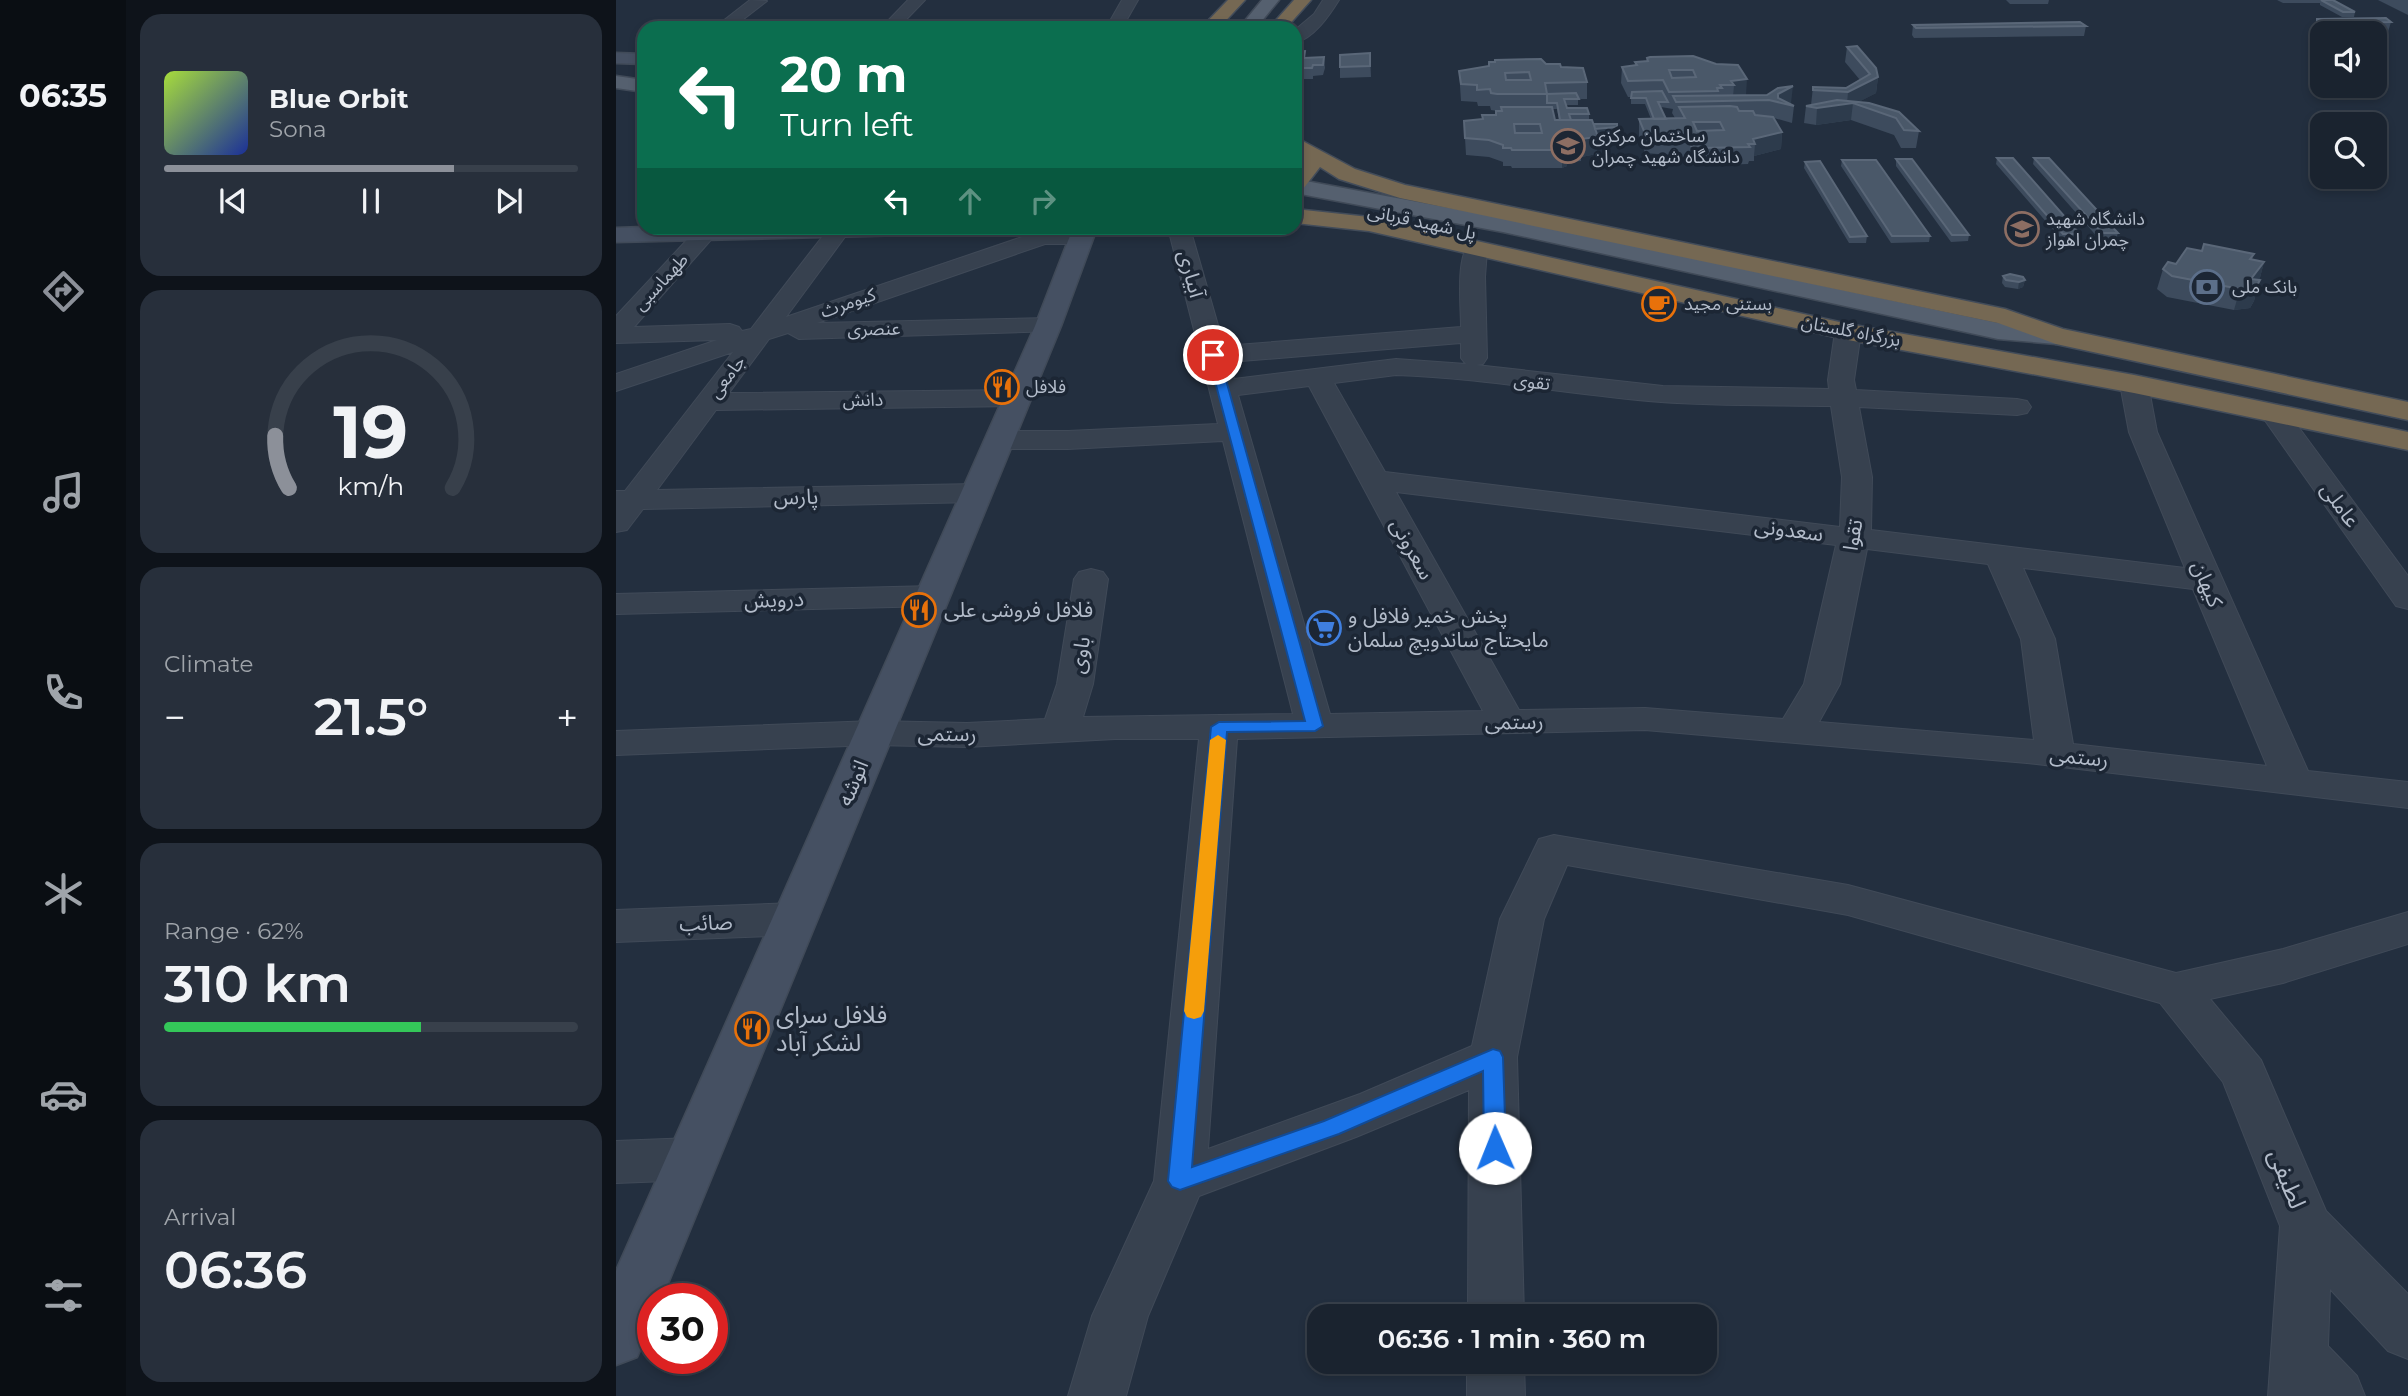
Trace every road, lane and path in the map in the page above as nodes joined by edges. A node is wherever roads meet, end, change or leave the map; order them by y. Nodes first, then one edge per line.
1 (917, 0) edge
2 (1130, 0) edge
3 (1237, 0) edge
4 (1251, 0) edge
5 (1271, 0) edge
6 (1303, 0) edge
7 (1331, 0) edge
8 (759, 1) edge
9 (732, 21) edge
10 (896, 21) edge
11 (1118, 21) edge
12 (1216, 21) edge
13 (1232, 21) edge
14 (1253, 21) edge
15 (1284, 21) edge
16 (1302, 32) edge
17 (616, 58) edge
18 (637, 59) edge
19 (616, 75) edge
20 (637, 78) edge
21 (616, 82) edge
22 (637, 85) edge
23 (616, 92) edge
24 (637, 95) edge
25 (616, 101) edge
26 (637, 104) edge
27 (1302, 148) edge
28 (1302, 149) edge
29 (1302, 176) edge
30 (1302, 187) edge
31 (1302, 198) edge
32 (1302, 207) edge
33 (1302, 217) edge
34 (616, 235) edge
35 (637, 235) edge
36 (704, 235) edge
37 (835, 235) edge
38 (1070, 235) edge
39 (1083, 235) edge
40 (1181, 235) edge
41 (1488, 237) junction
42 (1048, 326) junction
43 (762, 332) junction
44 (1848, 332) junction
45 (616, 333) edge
46 (1474, 334) junction
47 (2056, 336) junction
48 (1213, 355) junction
49 (2008, 360) junction
50 (1474, 373) junction
51 (1317, 376) junction
52 (616, 383) edge
53 (2134, 384) junction
54 (1222, 389) junction
55 (1018, 398) junction
56 (1844, 398) junction
57 (708, 402) junction
58 (2017, 407) dead end
59 (2408, 411) edge
60 (2273, 412) junction
61 (1235, 432) junction
62 (1000, 440) junction
63 (2408, 442) edge
64 (1374, 480) junction
65 (977, 493) junction
66 (622, 508) edge
67 (1854, 538) junction
68 (2001, 556) junction
69 (1091, 579) dead end
70 (2204, 580) junction
71 (933, 596) junction
72 (2408, 599) edge
73 (616, 604) edge
74 (1508, 723) junction
75 (1315, 726) junction
76 (1219, 727) junction
77 (1060, 730) junction
78 (1795, 730) junction
79 (874, 733) junction
80 (616, 743) edge
81 (2055, 754) junction
82 (2292, 780) junction
83 (2408, 795) edge
84 (795, 919) junction
85 (616, 926) edge
86 (2408, 928) edge
87 (2176, 990) junction
88 (1493, 1057) junction
89 (692, 1159) junction
90 (616, 1162) edge
91 (1180, 1181) junction
92 (2306, 1226) junction
93 (1496, 1304) edge
94 (2408, 1333) edge
95 (616, 1338) edge
96 (1496, 1374) edge
97 (2298, 1376) edge
98 (1097, 1396) edge
99 (1496, 1396) edge
100 (2336, 1396) edge

1 - 10 street
2 - 11 street
3 - 12 highway
4 - 13 highway
5 - 14 main road
6 - 15 highway
7 - 16 street
8 - 9 street
17 - 18 street
19 - 20 main road
21 - 22 main road
23 - 24 main road
25 - 26 main road
27 - 47 highway
28 - 29 highway
30 - 41 main road, پل شهید قربانی
31 - 41 main road, پل شهید قربانی
32 - 41 highway, پل شهید قربانی
33 - 41 highway, بزرگراه گلستان
34 - 35 street
36 - 45 street, طهماسبی
37 - 43 street, جامعی
38 - 43 street, کیومرث
39 - 42 street, انوشه
40 - 48 street, آبیاری
41 - 44 highway, بزرگراه گلستان
41 - 46 street
41 - 47 main road
41 - 49 main road
42 - 43 street, عنصری
42 - 55 street, انوشه
43 - 45 street, عنصری
43 - 52 street, کیومرث
43 - 57 street, جامعی
44 - 49 highway, بزرگراه گلستان
44 - 56 street, تقوا
46 - 48 street
46 - 50 street
47 - 59 highway
48 - 54 street, آبیاری
49 - 53 highway, بزرگراه گلستان
50 - 51 street, تقوی
50 - 56 street, تقوی
51 - 54 street, تقوی
51 - 64 street, سعرونی
53 - 60 highway, بزرگراه گلستان
53 - 70 street, کیهان
54 - 61 street, آبیاری
55 - 57 street, دانش
55 - 62 street, انوشه
56 - 58 street, تقوی
56 - 67 street, تقوا
57 - 66 street, جامعی
60 - 63 highway, بزرگراه گلستان
60 - 72 street, عاملی
61 - 62 street
61 - 75 street, آبیاری
62 - 65 street, انوشه
64 - 67 street, سعدونی
64 - 74 street, سعرونی
65 - 66 street, پارس
65 - 71 street, انوشه
67 - 68 street, سعدونی
67 - 78 street, تقوا
68 - 70 street, سعدونی
68 - 81 street
69 - 77 street, باوی
70 - 82 street, کیهان
71 - 73 street, درویش
71 - 79 street, انوشه
74 - 75 street, رستمی
74 - 78 street, رستمی
75 - 76 street, رستمی
76 - 77 street, رستمی
76 - 91 street
77 - 79 street, رستمی
78 - 81 street, رستمی
79 - 80 street, رستمی
79 - 84 street, انوشه
81 - 82 street, رستمی
82 - 83 street, رستمی
84 - 85 street, صائب
84 - 89 street, انوشه
86 - 87 street
87 - 88 street
87 - 92 street, لطیفی
88 - 91 street
88 - 93 street
89 - 90 street
89 - 95 street, انوشه
91 - 98 street
92 - 94 street
92 - 97 street, لطیفی
96 - 99 street
97 - 100 street

